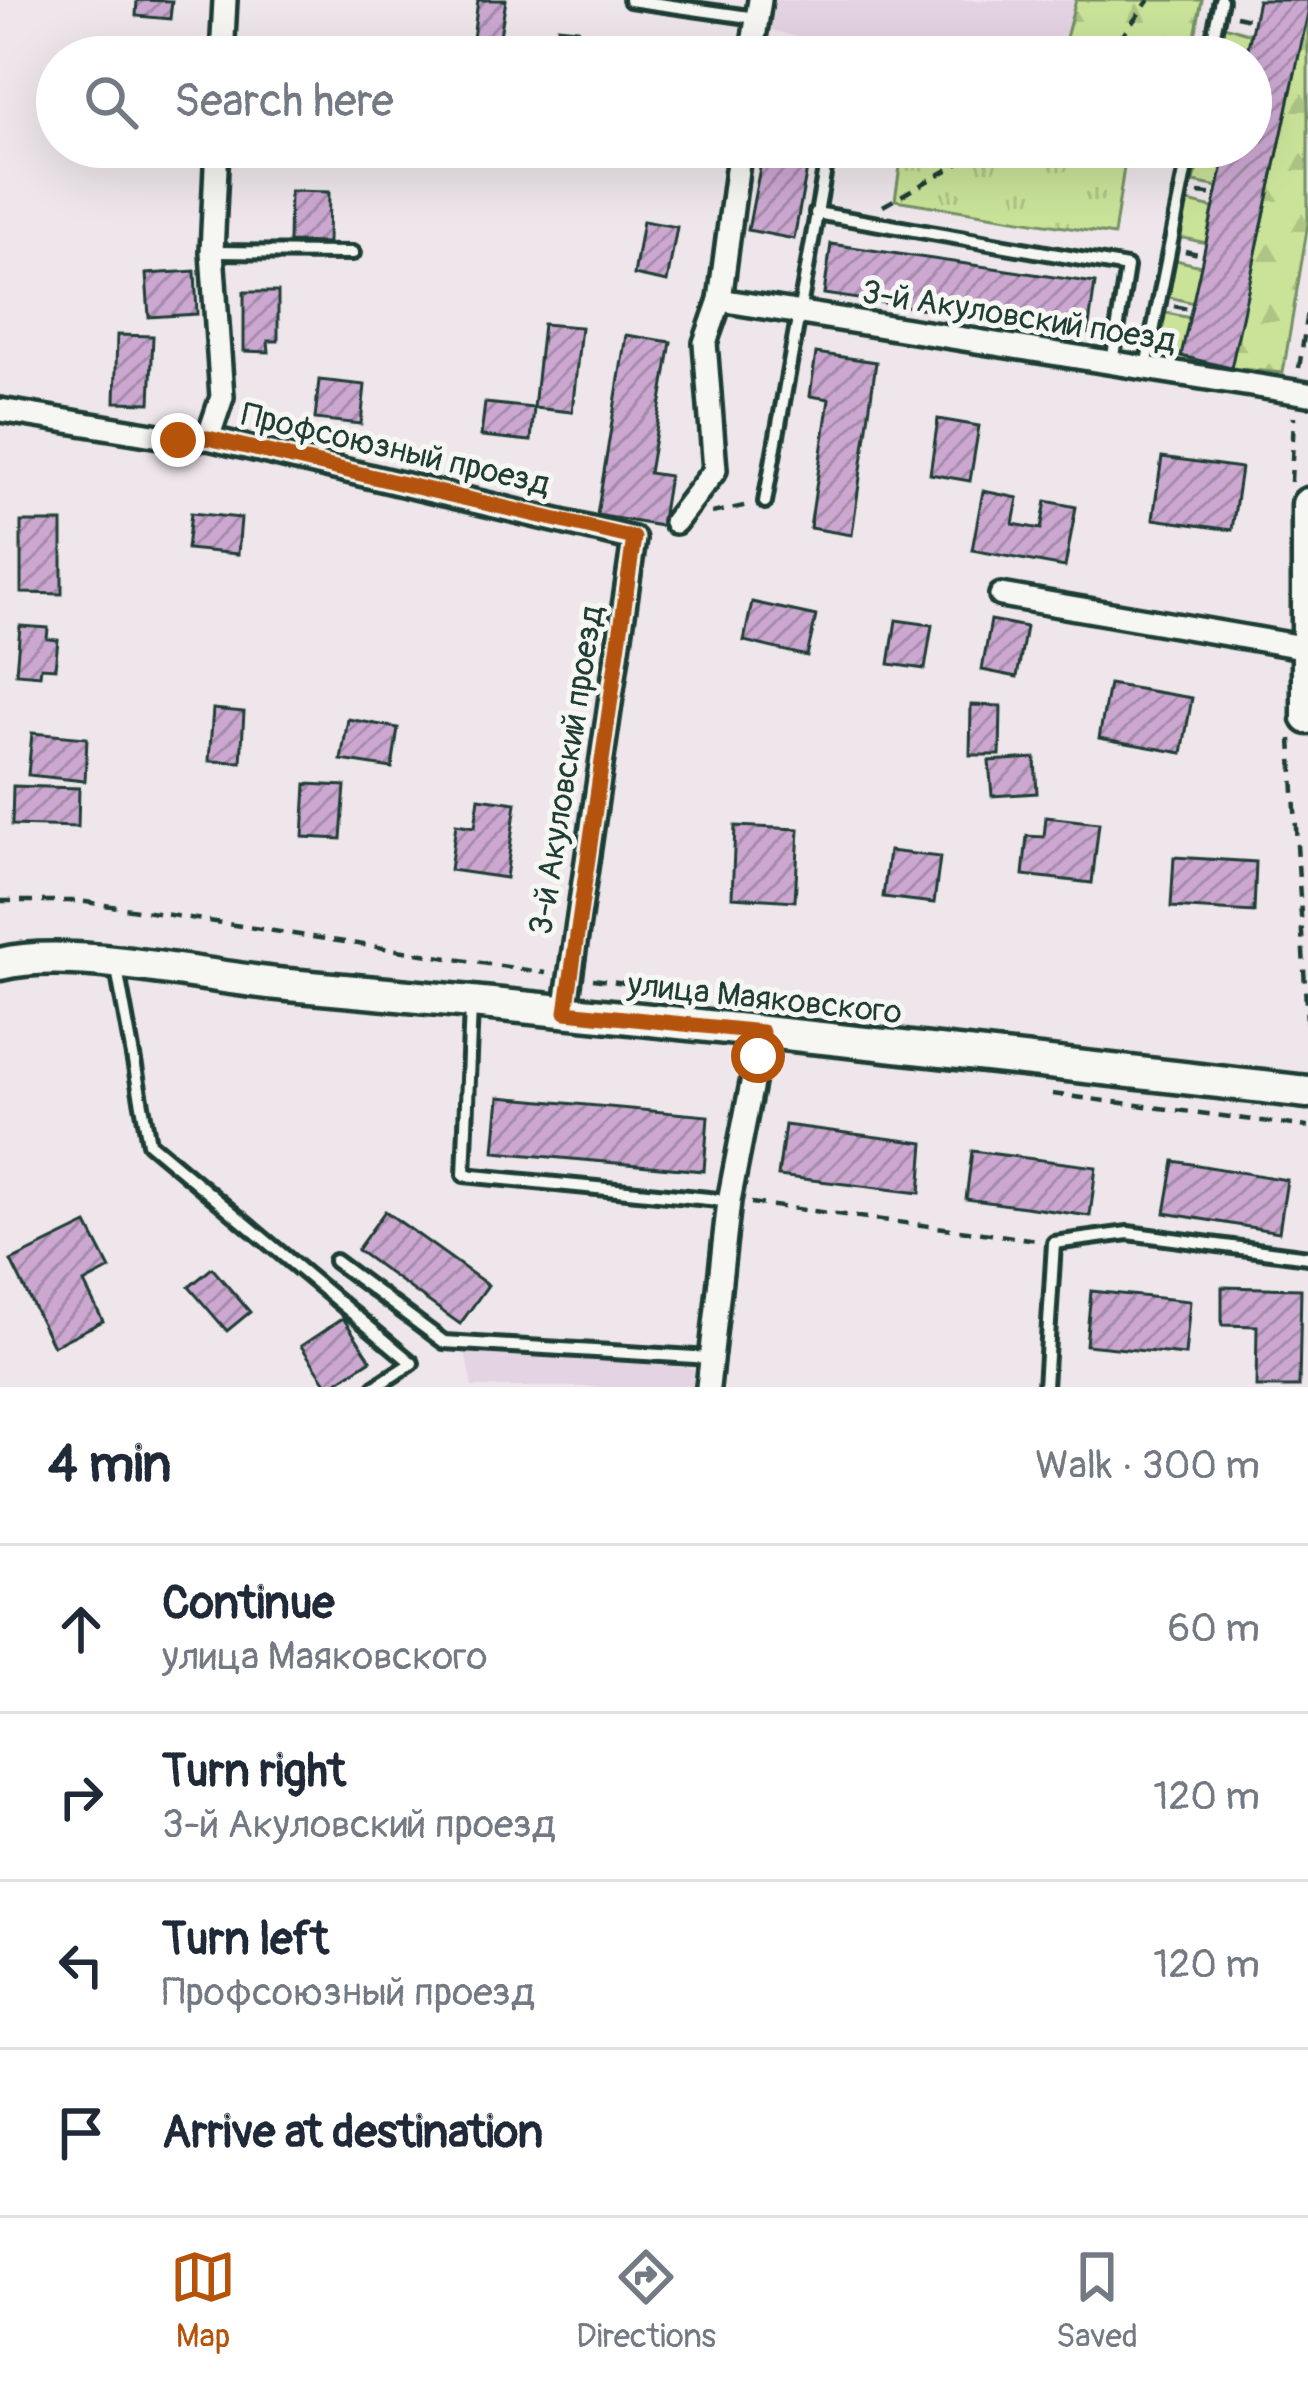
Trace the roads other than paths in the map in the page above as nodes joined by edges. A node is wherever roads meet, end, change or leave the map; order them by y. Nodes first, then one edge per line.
1 (225, 0) edge
2 (630, 0) edge
3 (1221, 0) edge
4 (758, 9) edge
5 (223, 36) edge
6 (1213, 36) edge
7 (217, 168) edge
8 (737, 168) edge
9 (825, 168) edge
10 (1186, 168) edge
11 (816, 213) junction
12 (212, 252) junction
13 (353, 253) dead end
14 (720, 299) junction
15 (796, 312) junction
16 (1112, 363) junction
17 (1146, 369) junction
18 (1308, 394) edge
19 (0, 410) edge
20 (208, 438) junction
21 (765, 502) road end
22 (1308, 504) edge
23 (675, 522) road end
24 (634, 538) joint
25 (1001, 595) dead end
26 (1306, 648) edge
27 (1308, 718) edge
28 (0, 964) edge
29 (117, 965) junction
30 (472, 1001) junction
31 (566, 1012) junction
32 (762, 1032) junction
33 (1308, 1092) edge
34 (729, 1201) junction
35 (1308, 1257) edge
36 (334, 1261) dead end
37 (711, 1358) junction
38 (375, 1387) edge
39 (708, 1387) edge
40 (1045, 1387) edge

1 - 5 street
2 - 4 lane
3 - 6 lane
7 - 12 street
8 - 14 street
9 - 11 lane
10 - 17 lane
11 - 15 lane
11 - 16 lane
12 - 13 lane
12 - 20 street
14 - 15 street, 3-й Акуловский поезд
14 - 23 street
15 - 16 street, 3-й Акуловский поезд
15 - 21 lane
16 - 17 street, 3-й Акуловский поезд
17 - 18 street, 3-й Акуловский поезд
19 - 20 street, Профсоюзный проезд
20 - 24 street, Профсоюзный проезд
22 - 26 street
24 - 31 street, 3-й Акуловский проезд
25 - 26 street
26 - 27 street
28 - 29 street, улица Маяковского
29 - 30 street, улица Маяковского
29 - 38 lane
30 - 31 street, улица Маяковского
30 - 34 lane
31 - 32 street, улица Маяковского
32 - 33 street, улица Маяковского
32 - 34 street
34 - 37 street
35 - 40 lane
36 - 37 lane
37 - 39 street

